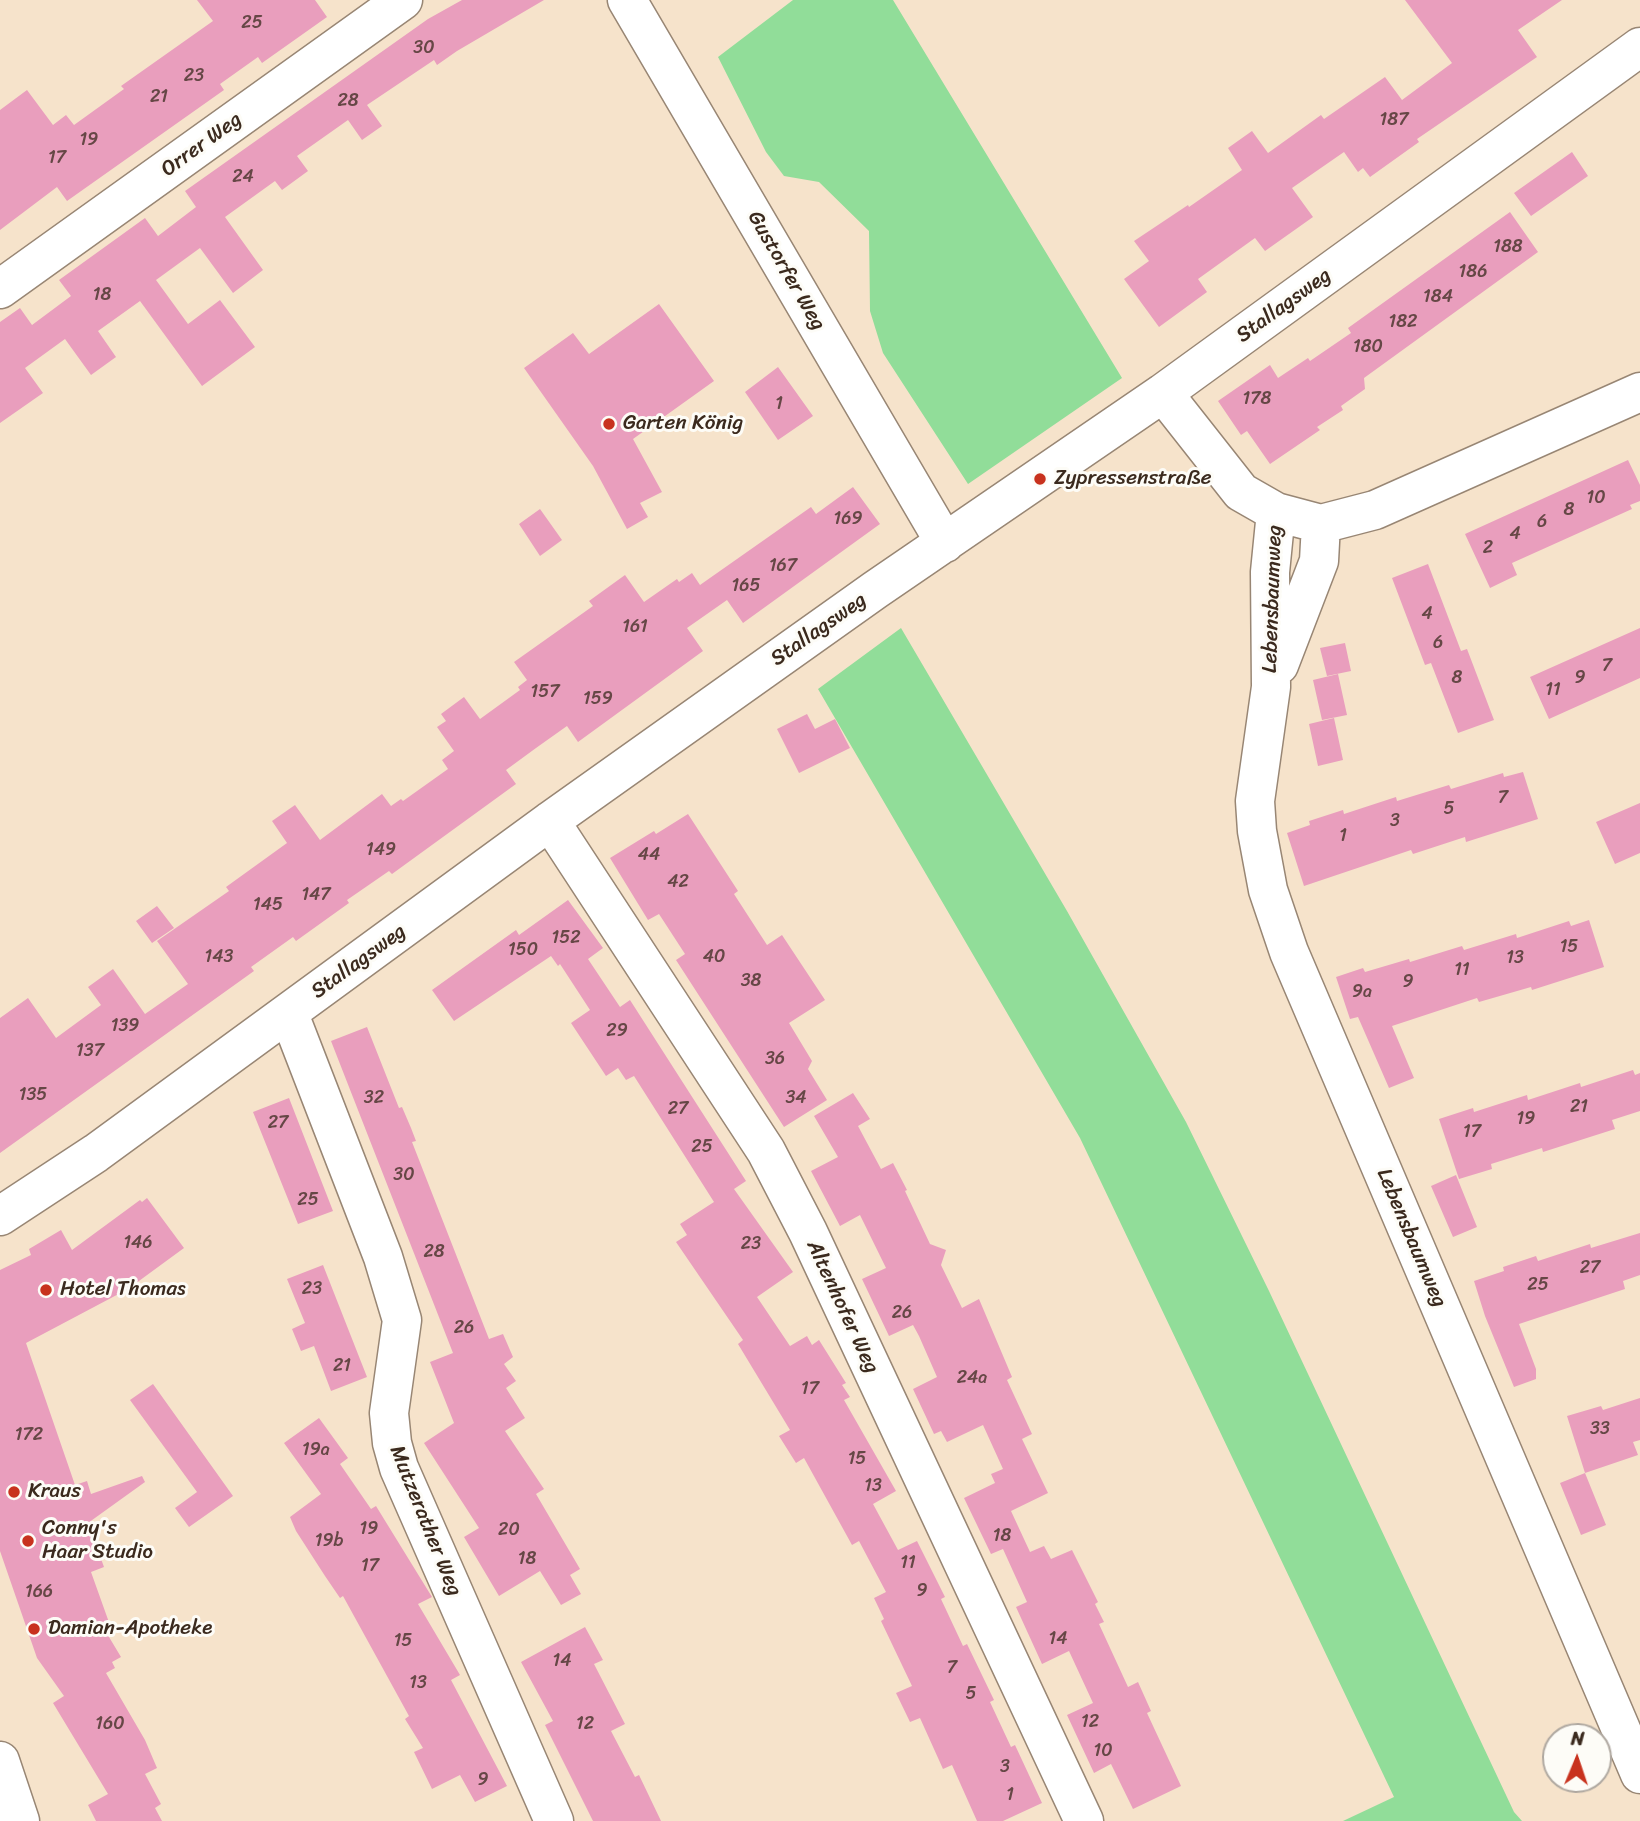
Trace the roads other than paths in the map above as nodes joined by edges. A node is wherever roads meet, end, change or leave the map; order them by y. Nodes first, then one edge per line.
1 (403, 0) edge
2 (627, 0) edge
3 (1640, 47) edge
4 (0, 289) edge
5 (1640, 392) edge
6 (1163, 393) junction
7 (1276, 512) junction
8 (1321, 524) junction
9 (945, 543) junction
10 (1271, 687) junction
11 (550, 821) junction
12 (289, 1013) junction
13 (0, 1216) edge
14 (0, 1761) edge
15 (1640, 1773) edge
16 (20, 1821) edge
17 (554, 1821) edge
18 (1084, 1821) edge

1 - 4 street, Orrer Weg
2 - 9 street, Gustorfer Weg
3 - 6 street, Stallagsweg
5 - 8 street
6 - 7 street
6 - 9 street, Stallagsweg
7 - 8 street
7 - 10 street, Lebensbaumweg
8 - 10 street, Lebensbaumweg
9 - 11 street, Stallagsweg
10 - 15 street, Lebensbaumweg
11 - 12 street, Stallagsweg
11 - 18 street, Altenhofer Weg
12 - 13 street, Stallagsweg
12 - 17 street, Mutzerather Weg
14 - 16 street

